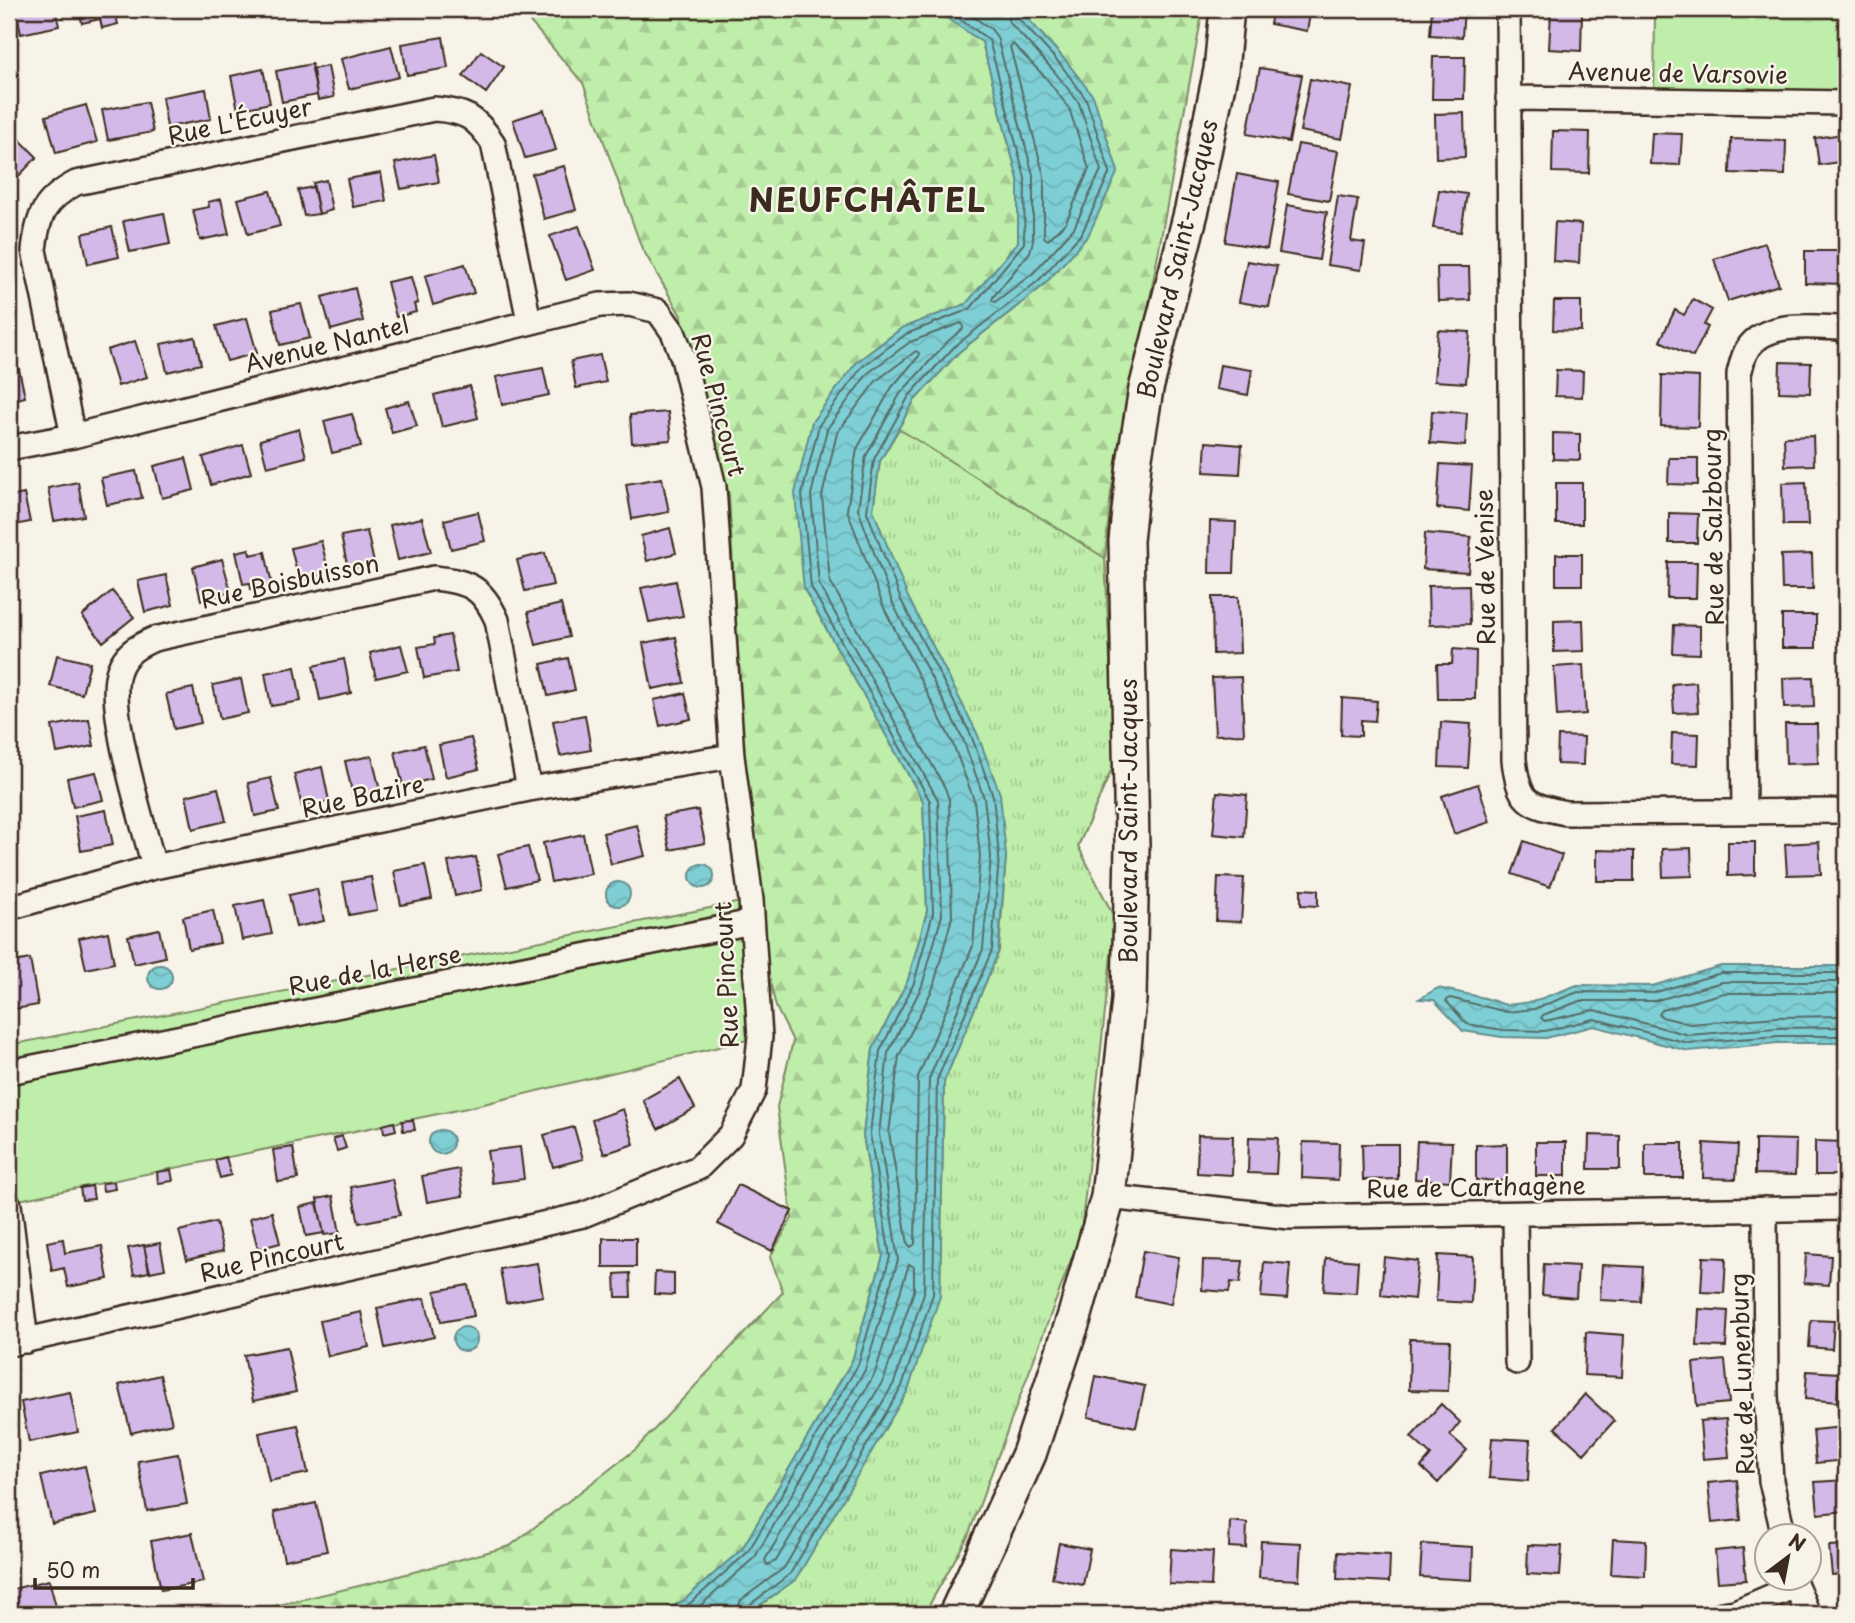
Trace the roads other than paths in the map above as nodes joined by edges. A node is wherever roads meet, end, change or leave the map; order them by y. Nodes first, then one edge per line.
1 (1227, 9) edge
2 (1508, 9) edge
3 (1508, 98) junction
4 (1846, 103) edge
5 (658, 311) joint
6 (528, 321) junction
7 (1846, 328) edge
8 (73, 436) junction
9 (9, 448) edge
10 (732, 756) junction
11 (528, 789) junction
12 (1846, 811) edge
13 (1744, 812) junction
14 (154, 867) junction
15 (9, 908) edge
16 (752, 922) junction
17 (9, 1072) edge
18 (1108, 1197) junction
19 (9, 1205) edge
20 (1846, 1208) edge
21 (1765, 1209) junction
22 (1514, 1214) junction
23 (17, 1343) edge
24 (1517, 1362) dead end
25 (1781, 1522) edge
26 (1774, 1592) edge
27 (1798, 1592) edge
28 (956, 1614) edge
29 (1722, 1614) edge
30 (1808, 1614) edge

1 - 18 street, Boulevard Saint-Jacques
2 - 3 street, Rue de Venise
3 - 4 street, Avenue de Varsovie
3 - 13 street, Rue de Venise
5 - 6 street, Avenue Nantel
5 - 10 street, Rue Pincourt
6 - 8 street, Avenue Nantel
6 - 8 street, Rue L'Écuyer
7 - 13 street, Rue de Salzbourg
8 - 9 street, Avenue Nantel
10 - 11 street, Rue Bazire
10 - 16 street, Rue Pincourt
11 - 14 street, Rue Bazire
11 - 14 street, Rue Boisbuisson
12 - 13 street, Rue de Venise
14 - 15 street, Rue Bazire
16 - 17 street, Rue de la Herse
16 - 23 street, Rue Pincourt
18 - 22 street, Rue de Carthagène
18 - 28 street, Boulevard Saint-Jacques
19 - 23 street
20 - 21 street, Rue de Carthagène
21 - 22 street, Rue de Carthagène
21 - 25 street, Rue de Lunenburg
22 - 24 street
26 - 29 street
27 - 30 street

